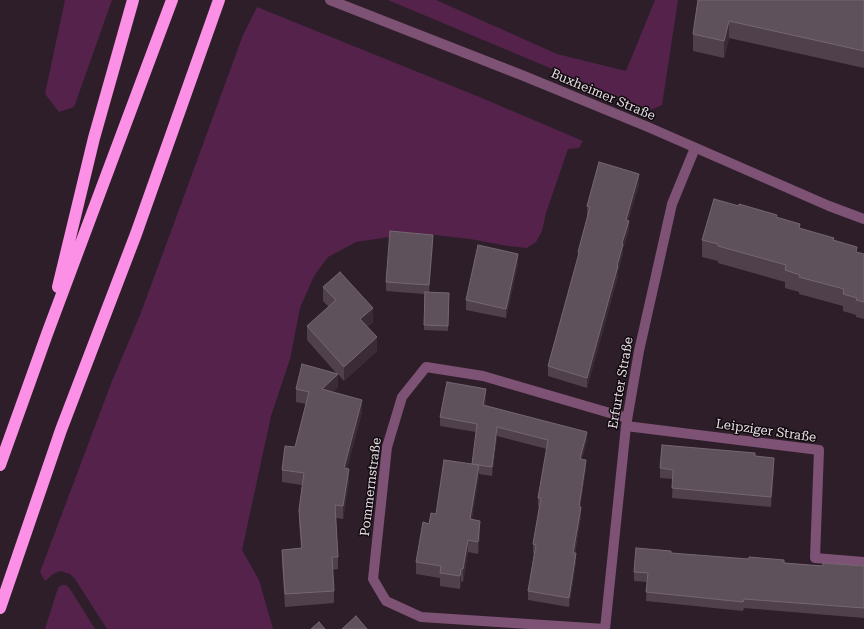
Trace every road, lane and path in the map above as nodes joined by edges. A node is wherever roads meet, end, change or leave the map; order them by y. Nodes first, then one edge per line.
1 (133, 0) edge
2 (172, 0) edge
3 (330, 0) edge
4 (219, 1) edge
5 (695, 148) junction
6 (864, 219) edge
7 (47, 334) junction
8 (627, 422) junction
9 (0, 465) edge
10 (864, 562) edge
11 (0, 608) edge
12 (605, 629) edge

1 - 7 highway
2 - 7 highway
3 - 5 street, Buxheimer Straße
4 - 11 highway
5 - 6 street, Buxheimer Straße
5 - 8 street, Erfurter Straße
7 - 9 highway
8 - 10 street, Leipziger Straße
8 - 12 street, Erfurter Straße
8 - 12 street, Pommernstraße

